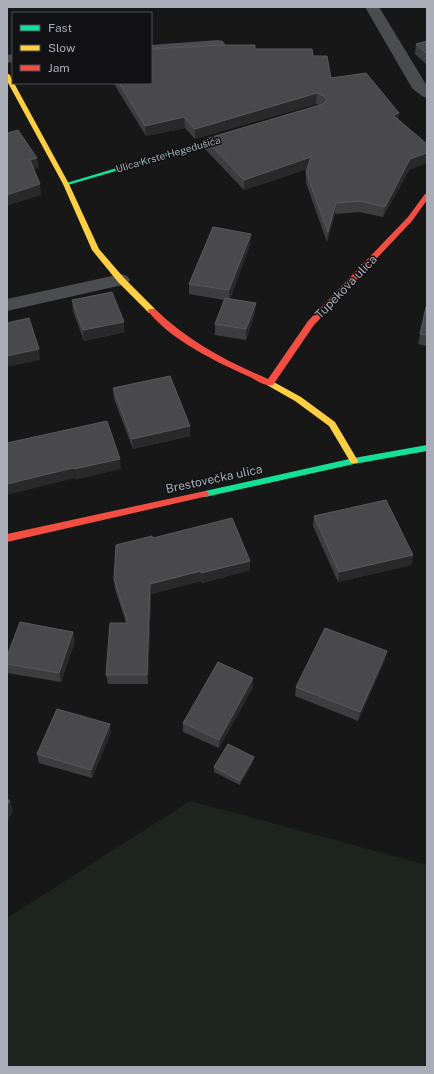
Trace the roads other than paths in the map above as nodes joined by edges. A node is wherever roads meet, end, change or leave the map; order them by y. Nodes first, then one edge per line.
1 (376, 8) edge
2 (218, 44) edge
3 (152, 49) edge
4 (7, 76) edge
5 (427, 93) edge
6 (241, 133) edge
7 (66, 184) junction
8 (427, 195) edge
9 (121, 280) junction
10 (7, 305) edge
11 (270, 383) junction
12 (427, 448) edge
13 (354, 461) junction
14 (7, 538) edge

1 - 5 street
2 - 3 street
4 - 7 street
6 - 7 street, Ulica Krste Hegedušića
7 - 9 street
8 - 11 street, Tupekova ulica
9 - 10 street
9 - 11 street
11 - 13 street
12 - 13 street, Brestovečka ulica
13 - 14 street, Brestovečka ulica

